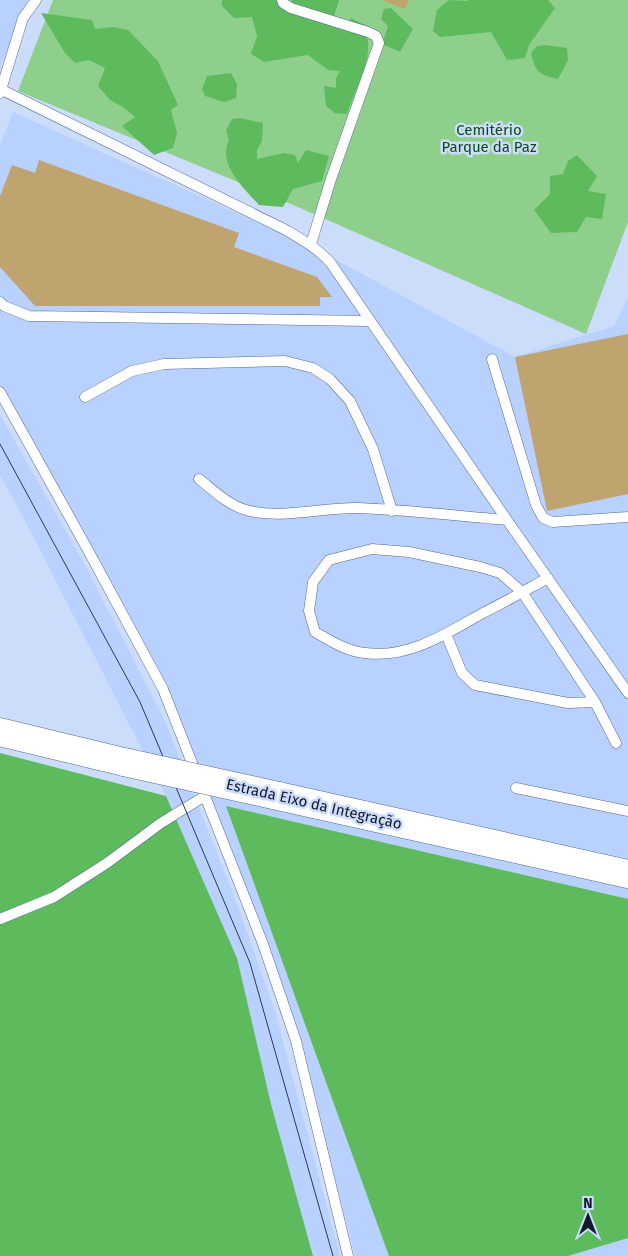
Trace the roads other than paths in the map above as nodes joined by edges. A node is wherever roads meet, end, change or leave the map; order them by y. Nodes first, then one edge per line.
1 (36, 0) edge
2 (282, 0) edge
3 (1, 91) edge
4 (310, 244) junction
5 (0, 302) edge
6 (370, 321) junction
7 (492, 359) dead end
8 (0, 392) edge
9 (85, 397) dead end
10 (198, 479) dead end
11 (392, 511) junction
12 (628, 516) edge
13 (507, 520) junction
14 (548, 578) junction
15 (522, 592) junction
16 (446, 634) junction
17 (628, 693) edge
18 (595, 702) junction
19 (0, 732) edge
20 (616, 743) dead end
21 (516, 788) dead end
22 (205, 796) junction
23 (628, 811) edge
24 (628, 874) edge
25 (0, 919) edge
26 (348, 1256) edge

1 - 3 lane
2 - 4 lane
3 - 4 lane
4 - 6 lane
5 - 6 lane
6 - 13 lane
7 - 12 lane
8 - 22 lane
9 - 11 lane
10 - 11 lane
11 - 13 lane
13 - 14 lane
14 - 15 lane
14 - 17 lane
15 - 16 lane
15 - 16 lane
15 - 18 lane
16 - 18 lane
18 - 20 lane
19 - 24 main road, Estrada Eixo da Integração, bridge
21 - 23 lane
22 - 25 lane
22 - 26 lane

